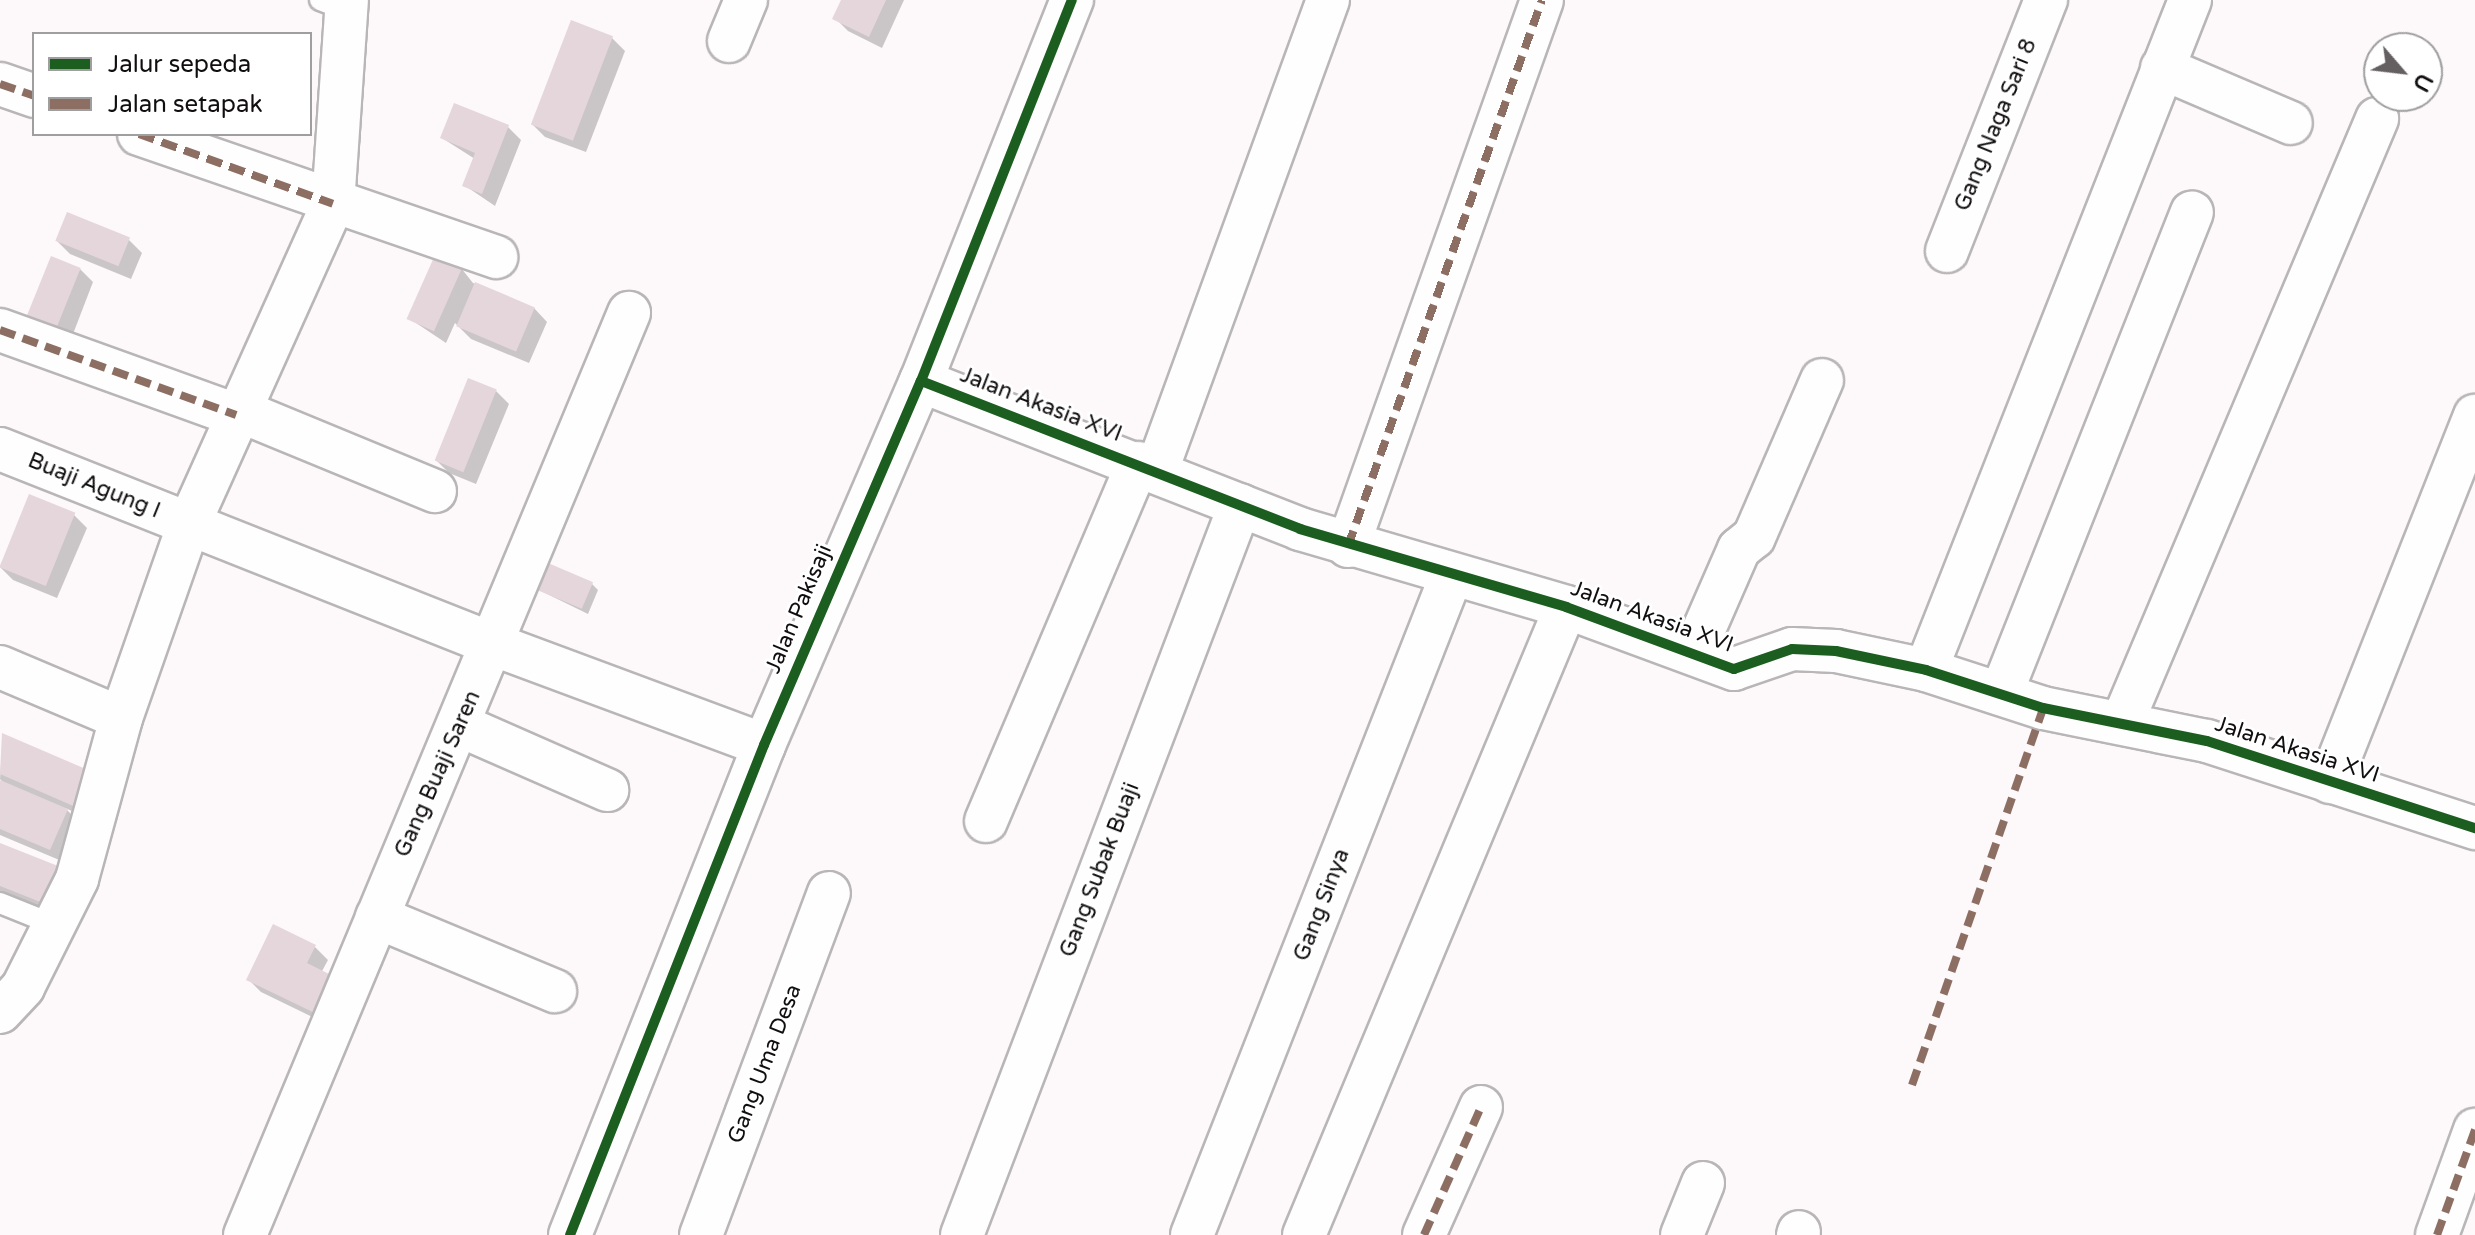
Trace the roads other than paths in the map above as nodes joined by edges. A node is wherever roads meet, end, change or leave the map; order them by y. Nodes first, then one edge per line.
1 (746, 0) edge
2 (1072, 0) edge
3 (1328, 0) edge
4 (1542, 0) edge
5 (2046, 0) edge
6 (2190, 0) edge
7 (337, 3) edge
8 (729, 41) dead end
9 (2162, 68) junction
10 (0, 84) edge
11 (32, 95) edge
12 (2377, 119) dead end
13 (2291, 123) dead end
14 (145, 136) edge
15 (333, 204) junction
16 (2192, 212) dead end
17 (1947, 251) dead end
18 (496, 257) dead end
19 (629, 313) dead end
20 (0, 330) edge
21 (1822, 380) dead end
22 (921, 381) junction
23 (237, 413) junction
24 (2475, 416) edge
25 (0, 449) edge
26 (1147, 467) junction
27 (435, 491) dead end
28 (1240, 505) junction
29 (189, 524) junction
30 (1348, 546) junction
31 (1452, 574) junction
32 (1566, 607) junction
33 (495, 645) junction
34 (1694, 652) junction
35 (0, 667) edge
36 (1926, 670) junction
37 (2001, 694) junction
38 (121, 718) junction
39 (2122, 723) junction
40 (459, 725) junction
41 (764, 745) junction
42 (2330, 782) junction
43 (607, 790) dead end
44 (986, 821) dead end
45 (2475, 828) edge
46 (829, 893) dead end
47 (0, 903) edge
48 (377, 917) junction
49 (55, 925) junction
50 (555, 991) dead end
51 (0, 1012) edge
52 (1481, 1107) dead end
53 (2475, 1130) edge
54 (1703, 1183) dead end
55 (245, 1235) edge
56 (570, 1235) edge
57 (701, 1235) edge
58 (962, 1235) edge
59 (1192, 1235) edge
60 (1304, 1235) edge
61 (1424, 1235) edge
62 (1682, 1235) edge
63 (2437, 1235) edge

1 - 8 street
2 - 22 street, Jalan Pakisaji
3 - 26 street
4 - 30 street
5 - 17 street, Gang Naga Sari 8
6 - 9 street
7 - 15 street
9 - 13 street
9 - 36 street
10 - 11 street
12 - 39 street
14 - 15 street
15 - 18 street
15 - 23 street
16 - 37 street
19 - 33 street, Gang Buaji Saren
20 - 23 street
21 - 34 street
22 - 26 street, Jalan Akasia XVI
22 - 41 street, Jalan Pakisaji
23 - 27 street
23 - 29 street
24 - 42 street
25 - 29 street, Buaji Agung I
26 - 28 street, Jalan Akasia XVI
26 - 44 street
28 - 30 street, Jalan Akasia XVI
28 - 58 street, Gang Subak Buaji
29 - 33 street, Buaji Agung I
29 - 38 street
30 - 31 street, Jalan Akasia XVI
31 - 32 street, Jalan Akasia XVI
31 - 59 street, Gang Sinya
32 - 34 street, Jalan Akasia XVI
32 - 60 street
33 - 40 street, Gang Buaji Saren
33 - 41 street, Buaji Agung I
34 - 36 street, Jalan Akasia XVI
35 - 38 street
36 - 37 street, Jalan Akasia XVI
37 - 39 street, Jalan Akasia XVI
38 - 49 street
39 - 42 street, Jalan Akasia XVI
40 - 43 street
40 - 48 street, Gang Buaji Saren
41 - 56 street, Jalan Pakisaji
42 - 45 street, Jalan Akasia XVI
46 - 57 street, Gang Uma Desa
47 - 49 lane
48 - 50 street
48 - 55 street, Gang Buaji Saren
49 - 51 street
52 - 61 street
53 - 63 street
54 - 62 street

